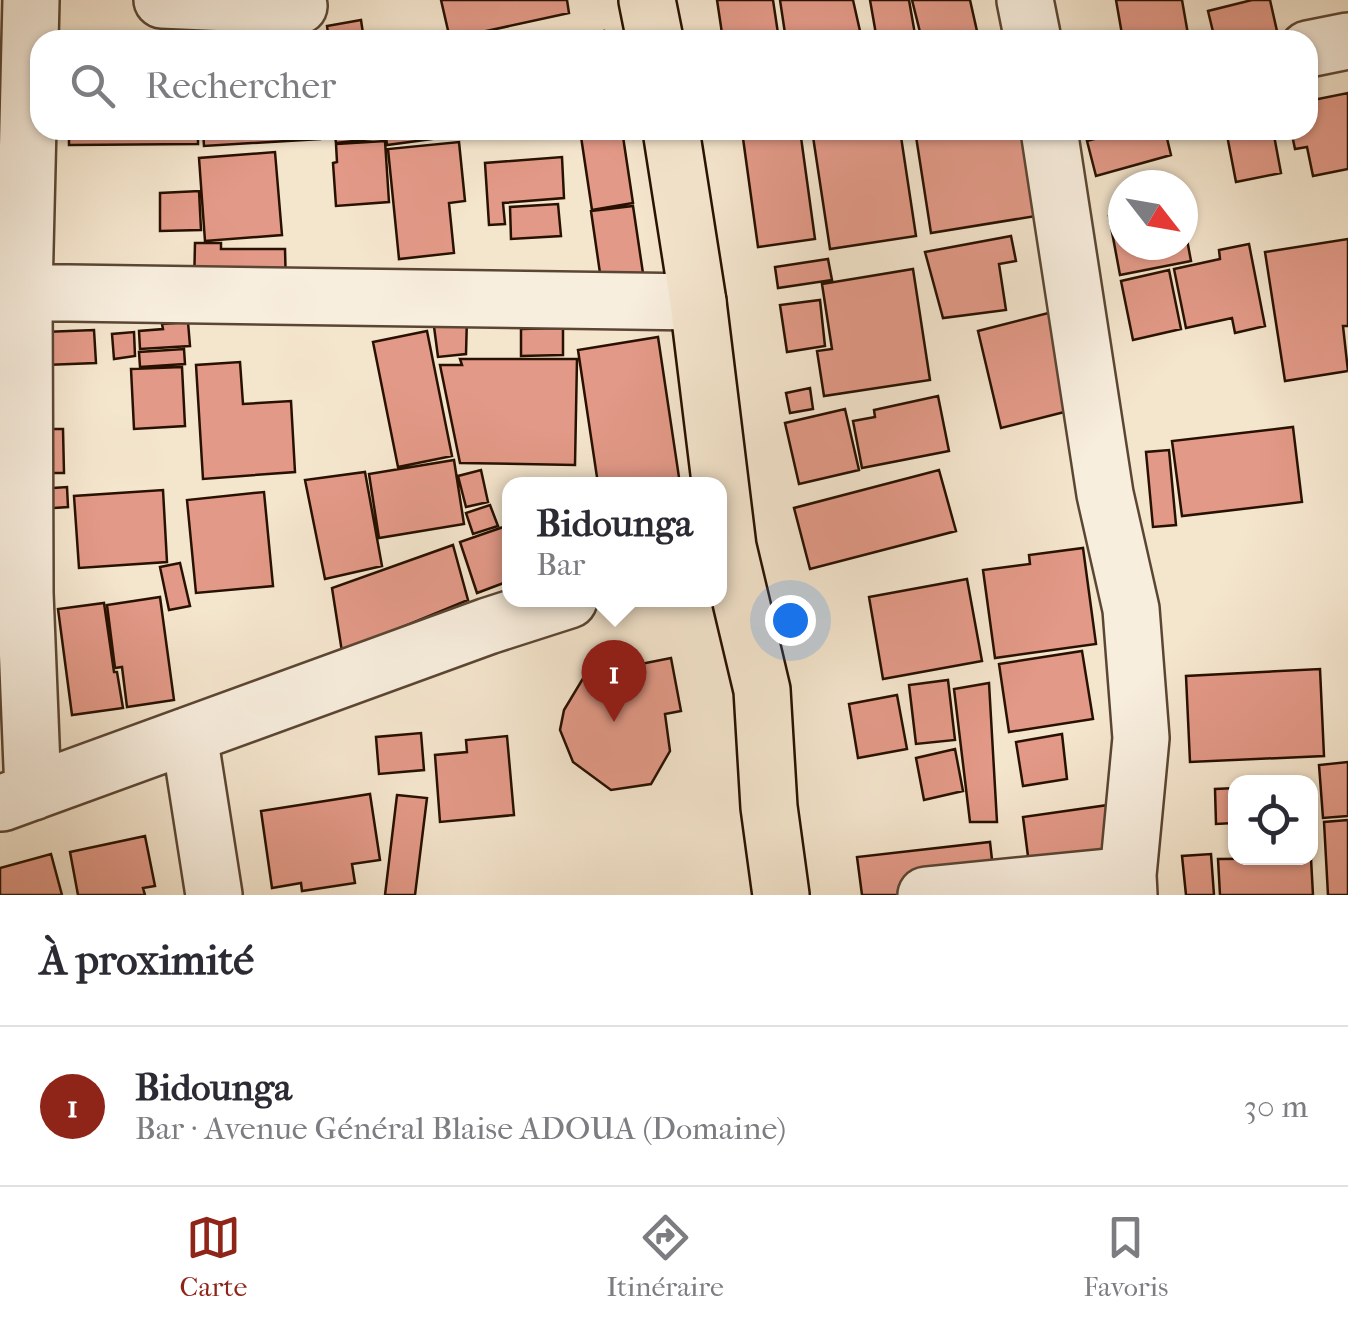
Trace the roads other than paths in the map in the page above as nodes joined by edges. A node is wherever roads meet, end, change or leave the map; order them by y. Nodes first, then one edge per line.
1 (31, 0) edge
2 (162, 0) edge
3 (647, 0) edge
4 (1025, 0) edge
5 (299, 6) dead end
6 (653, 30) edge
7 (1030, 30) edge
8 (1348, 41) edge
9 (1318, 47) edge
10 (674, 140) edge
11 (1051, 140) edge
12 (12, 292) edge
13 (698, 302) junction
14 (716, 477) edge
15 (727, 559) edge
16 (547, 607) edge
17 (189, 735) junction
18 (17, 798) edge
19 (1129, 885) edge
20 (214, 895) edge
21 (781, 895) edge
22 (926, 895) edge

1 - 12 street
2 - 5 street
3 - 6 highway
4 - 7 street
8 - 9 street
10 - 13 highway
11 - 19 street
12 - 13 street
12 - 18 street
13 - 14 highway
15 - 21 highway
16 - 17 street
17 - 18 street
17 - 20 street
19 - 22 street

